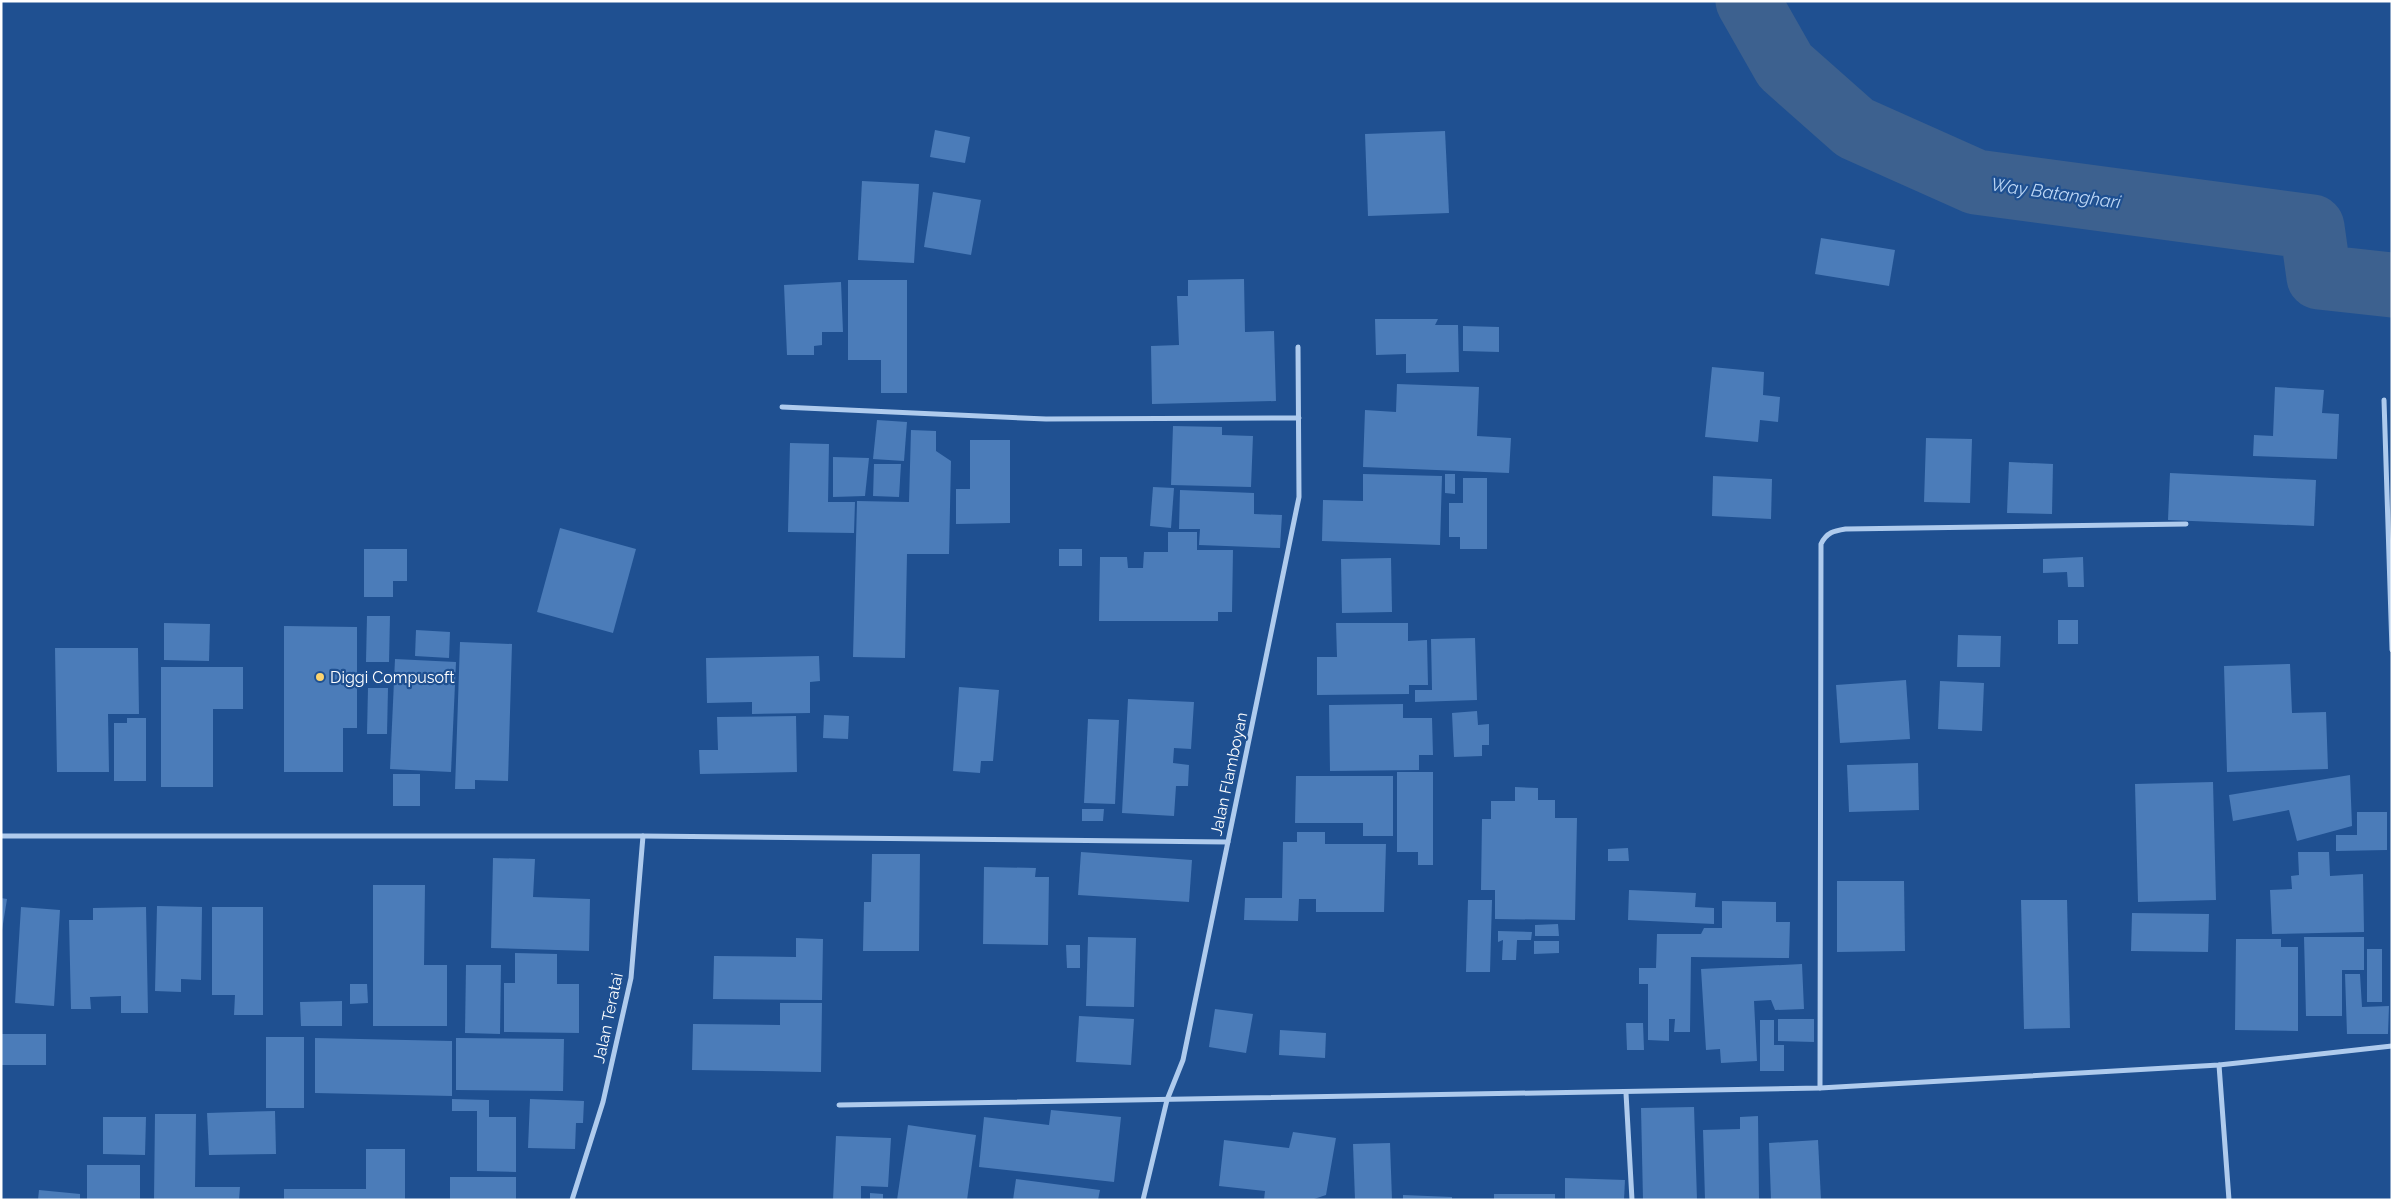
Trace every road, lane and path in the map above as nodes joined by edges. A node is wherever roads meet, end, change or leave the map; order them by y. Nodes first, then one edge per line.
1 (1298, 347) dead end
2 (2384, 400) dead end
3 (782, 407) dead end
4 (1299, 418) junction
5 (2186, 524) dead end
6 (2392, 650) edge
7 (1, 836) edge
8 (643, 836) junction
9 (1228, 842) junction
10 (2392, 1046) edge
11 (2220, 1065) junction
12 (1820, 1088) junction
13 (1626, 1093) junction
14 (1167, 1100) junction
15 (839, 1105) dead end
16 (572, 1200) edge
17 (1143, 1200) edge
18 (1632, 1200) edge
19 (2229, 1200) edge

1 - 4 street, Jalan Flamboyan
2 - 6 street
3 - 4 street
4 - 9 street, Jalan Flamboyan
5 - 12 street
7 - 8 street
8 - 9 street
8 - 16 street, Jalan Teratai
9 - 14 street, Jalan Flamboyan
10 - 11 street
11 - 12 street
11 - 19 street
12 - 13 street
13 - 14 street
13 - 18 street
14 - 15 street
14 - 17 street, Jalan Flamboyan

